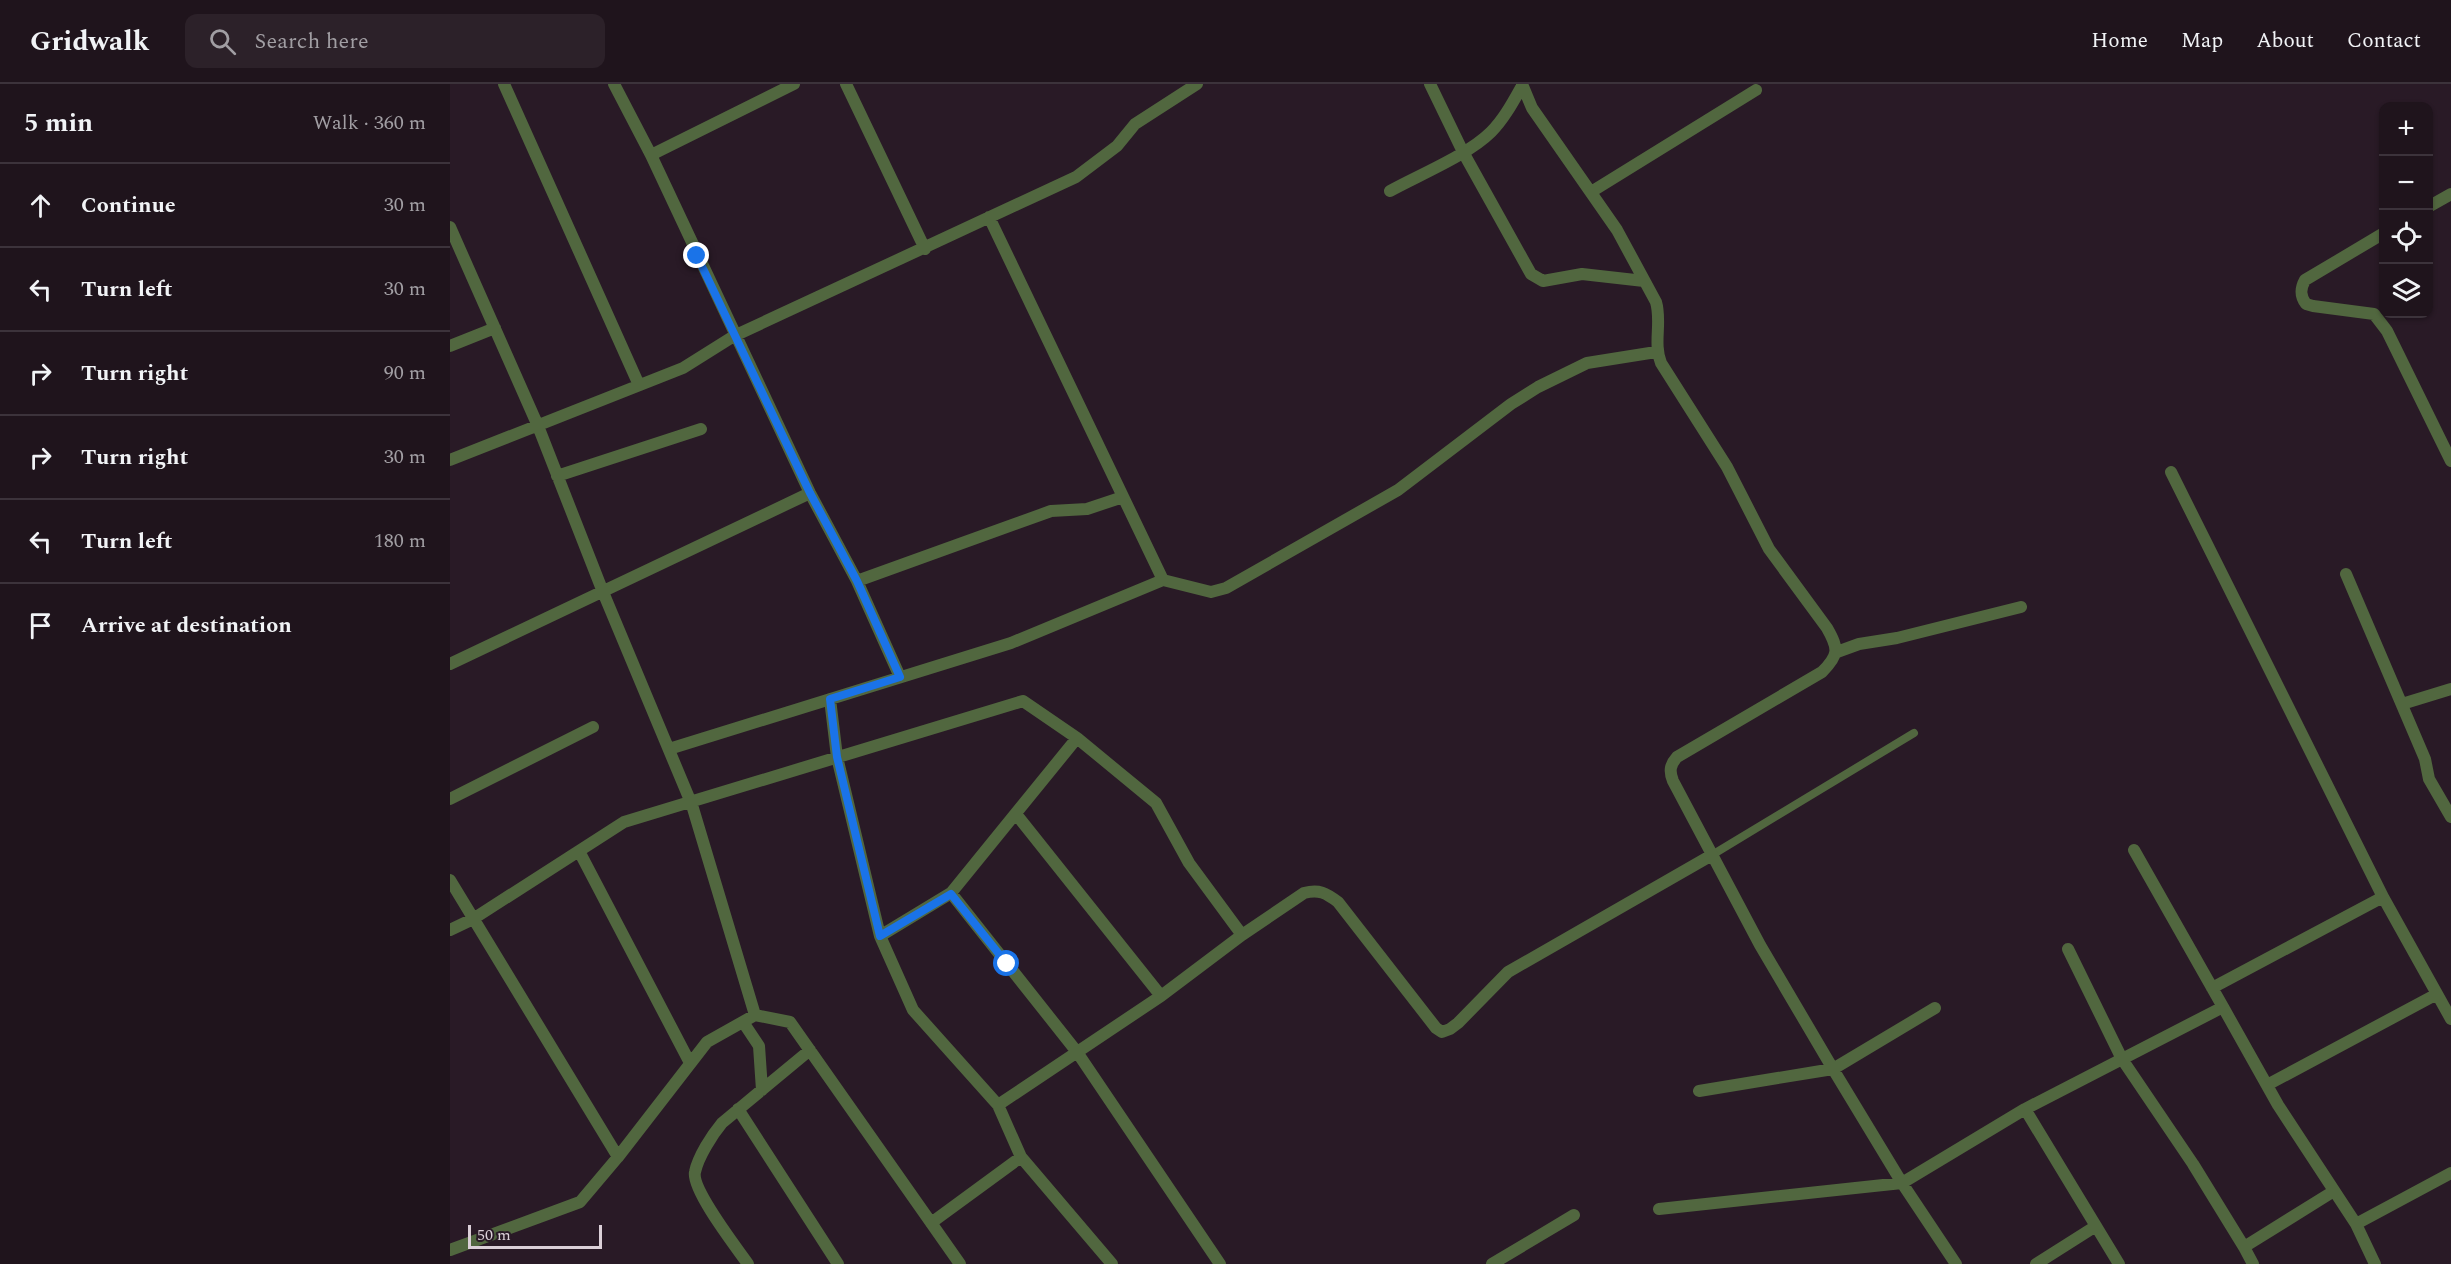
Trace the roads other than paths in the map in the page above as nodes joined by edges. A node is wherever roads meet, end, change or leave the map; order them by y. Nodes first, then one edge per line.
1 (504, 84) edge
2 (614, 84) edge
3 (794, 84) edge
4 (846, 84) edge
5 (1197, 84) edge
6 (1430, 84) edge
7 (1522, 85) edge
8 (1756, 90) dead end
9 (1463, 152) junction
10 (651, 155) junction
11 (1390, 191) dead end
12 (1591, 192) junction
13 (2451, 194) edge
14 (2433, 204) edge
15 (989, 217) junction
16 (450, 227) edge
17 (2379, 236) edge
18 (925, 249) junction
19 (1644, 281) junction
20 (495, 328) junction
21 (734, 336) junction
22 (450, 346) edge
23 (1656, 352) junction
24 (639, 386) junction
25 (538, 426) junction
26 (701, 429) dead end
27 (450, 459) edge
28 (2451, 461) edge
29 (2171, 472) dead end
30 (557, 476) junction
31 (810, 493) junction
32 (1123, 497) junction
33 (2346, 574) dead end
34 (1163, 580) junction
35 (857, 581) junction
36 (603, 592) junction
37 (2021, 607) dead end
38 (1837, 652) junction
39 (450, 664) edge
40 (900, 677) junction
41 (2451, 689) edge
42 (830, 699) junction
43 (2402, 704) junction
44 (593, 727) dead end
45 (1914, 734) dead end
46 (1077, 738) junction
47 (669, 749) junction
48 (837, 757) junction
49 (450, 799) edge
50 (691, 802) junction
51 (1016, 814) junction
52 (2451, 816) edge
53 (2134, 850) dead end
54 (579, 851) junction
55 (1712, 855) junction
56 (450, 880) edge
57 (951, 894) junction
58 (2383, 897) junction
59 (473, 919) junction
60 (450, 930) edge
61 (1242, 935) junction
62 (880, 936) junction
63 (2068, 949) dead end
64 (2212, 988) junction
65 (2436, 994) junction
66 (1161, 996) junction
67 (2223, 1007) junction
68 (1935, 1008) dead end
69 (755, 1016) junction
70 (2451, 1019) edge
71 (743, 1022) junction
72 (810, 1050) junction
73 (1077, 1052) junction
74 (2122, 1059) junction
75 (690, 1063) junction
76 (1833, 1069) junction
77 (2267, 1084) junction
78 (762, 1090) junction
79 (1699, 1091) dead end
80 (999, 1105) junction
81 (738, 1109) junction
82 (2025, 1109) junction
83 (1021, 1157) junction
84 (618, 1158) junction
85 (2451, 1173) edge
86 (1902, 1183) junction
87 (2334, 1191) junction
88 (1659, 1209) dead end
89 (1574, 1215) dead end
90 (931, 1223) junction
91 (2356, 1224) junction
92 (2096, 1226) junction
93 (2244, 1247) junction
94 (450, 1250) edge
95 (748, 1264) edge
96 (838, 1264) edge
97 (960, 1264) edge
98 (1112, 1264) edge
99 (1220, 1264) edge
100 (1492, 1264) edge
101 (1956, 1264) edge
102 (2036, 1264) edge
103 (2119, 1264) edge
104 (2253, 1264) edge
105 (2375, 1264) edge

1 - 24 street
2 - 10 street
3 - 10 street
4 - 18 street
5 - 15 street
6 - 9 street
7 - 9 street
7 - 12 street
8 - 12 street
9 - 11 street
9 - 19 street
10 - 21 street
12 - 19 street
13 - 14 street
15 - 18 street
15 - 32 street
16 - 20 street
17 - 28 street
18 - 21 street
19 - 23 street
20 - 22 street
20 - 25 street
21 - 24 street
21 - 31 street
23 - 34 street
23 - 38 street
24 - 25 street
25 - 27 street
25 - 30 street
26 - 30 street
29 - 58 street
30 - 36 street
31 - 35 street
31 - 36 street
32 - 34 street
32 - 35 street
33 - 43 street
34 - 40 street
35 - 40 street
36 - 39 street
36 - 47 street
37 - 38 street
38 - 55 street
40 - 42 street
41 - 43 street
42 - 47 street
42 - 48 street
43 - 52 street
44 - 49 street
45 - 55 lane
46 - 48 street
46 - 51 street
46 - 61 street
47 - 50 street
48 - 50 street
48 - 62 street
50 - 54 street
50 - 69 street
51 - 57 street
51 - 66 street
53 - 64 street
54 - 59 street
54 - 75 street
55 - 61 street
55 - 76 street
56 - 59 street
57 - 62 street
57 - 73 street
58 - 64 street
58 - 65 street
59 - 60 street
59 - 84 street
61 - 66 street
62 - 80 street
63 - 74 street
64 - 67 street
65 - 70 street
65 - 77 street
66 - 73 street
67 - 74 street
67 - 77 street
68 - 76 street
69 - 71 street
69 - 72 street
71 - 75 street
71 - 78 street
72 - 78 street
72 - 90 street
73 - 80 street
73 - 99 street
74 - 82 street
74 - 93 street
75 - 84 street
76 - 79 street
76 - 86 street
77 - 87 street
78 - 81 street
80 - 83 street
81 - 95 street
81 - 96 street
82 - 86 street
82 - 92 street
83 - 90 street
83 - 98 street
84 - 94 street
85 - 91 street
86 - 88 street
86 - 101 street
87 - 91 street
87 - 93 street
89 - 100 street
90 - 97 street
91 - 105 street
92 - 102 street
92 - 103 street
93 - 104 street

